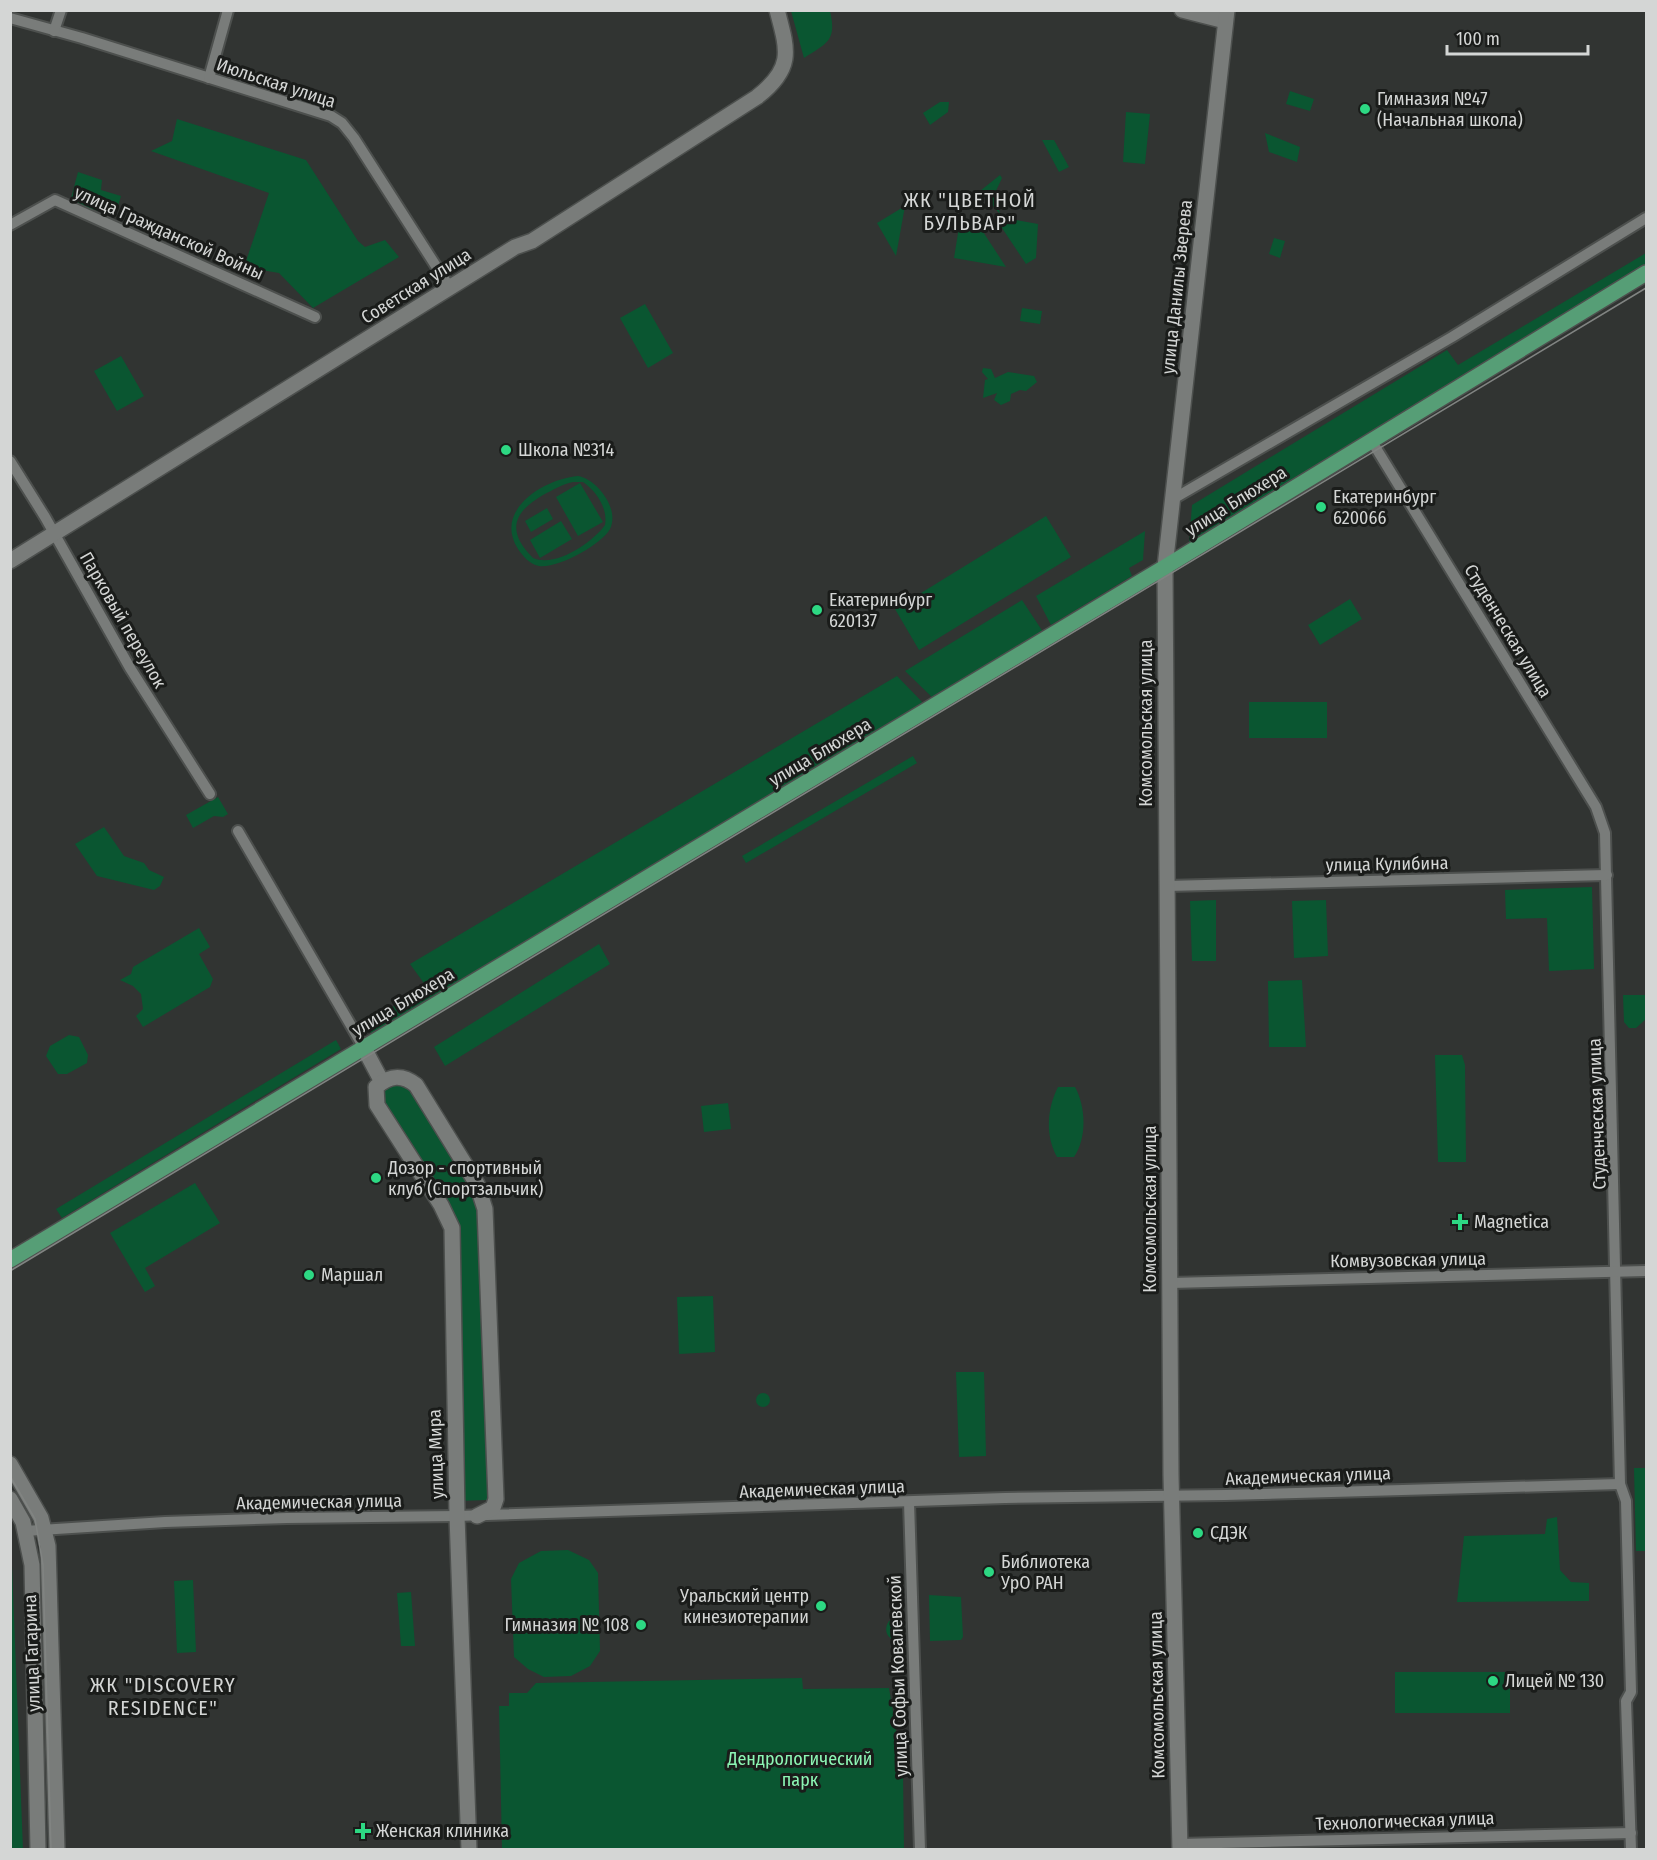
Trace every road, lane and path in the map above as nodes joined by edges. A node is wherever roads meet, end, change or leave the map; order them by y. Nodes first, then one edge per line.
1 (61, 10) edge
2 (228, 10) edge
3 (777, 10) edge
4 (1182, 10) edge
5 (1226, 16) edge
6 (10, 18) edge
7 (54, 32) junction
8 (209, 78) junction
9 (1647, 218) edge
10 (10, 225) edge
11 (1647, 273) edge
12 (450, 288) junction
13 (315, 317) dead end
14 (1371, 440) junction
15 (10, 461) edge
16 (1173, 499) junction
17 (55, 534) junction
18 (10, 561) edge
19 (1165, 567) junction
20 (210, 794) dead end
21 (238, 831) dead end
22 (1607, 875) junction
23 (1167, 886) junction
24 (364, 1048) junction
25 (382, 1082) junction
26 (10, 1260) edge
27 (1647, 1271) edge
28 (1617, 1272) junction
29 (1170, 1283) junction
30 (10, 1464) edge
31 (1620, 1484) junction
32 (1171, 1495) junction
33 (10, 1499) edge
34 (909, 1502) junction
35 (457, 1516) junction
36 (477, 1516) junction
37 (45, 1529) junction
38 (25, 1531) junction
39 (1630, 1833) junction
40 (1179, 1847) edge
41 (38, 1850) edge
42 (57, 1850) edge
43 (470, 1850) edge
44 (920, 1850) edge
45 (1631, 1850) edge

1 - 7 street
2 - 8 street
3 - 12 main road, Советская улица
4 - 5 main road
5 - 16 main road, улица Данилы Зверева
6 - 7 street, Июльская улица
7 - 8 street, Июльская улица
8 - 12 street, Июльская улица
9 - 16 street
10 - 13 street, улица Гражданской Войны
11 - 14 main road, улица Блюхера
12 - 17 main road, Советская улица
14 - 19 main road, улица Блюхера
14 - 22 street, Студенческая улица
15 - 17 street, Парковый переулок
16 - 19 main road, улица Данилы Зверева
17 - 18 main road, Советская улица
17 - 20 street, Парковый переулок
19 - 23 main road, Комсомольская улица
19 - 24 main road, улица Блюхера
21 - 24 street
22 - 23 street, улица Кулибина
22 - 28 street, Студенческая улица
23 - 29 main road, Комсомольская улица
24 - 25 main road
24 - 26 main road, улица Блюхера
25 - 35 main road, улица Мира
25 - 36 main road
27 - 28 street, Комвузовская улица
28 - 29 street, Комвузовская улица
28 - 31 street, Студенческая улица
29 - 32 main road, Комсомольская улица
30 - 37 main road, улица Гагарина
31 - 32 street, Академическая улица
31 - 39 street, Студенческая улица
32 - 34 street, Академическая улица
32 - 40 main road, Комсомольская улица
33 - 38 main road, улица Гагарина
34 - 36 street, Академическая улица
34 - 44 street, улица Софьи Ковалевской
35 - 36 street, Академическая улица
35 - 37 street, Академическая улица
35 - 43 main road, улица Мира
37 - 38 street, Академическая улица
37 - 42 main road, улица Гагарина
38 - 41 main road, улица Гагарина
39 - 40 street, Технологическая улица
39 - 45 street, Студенческая улица

